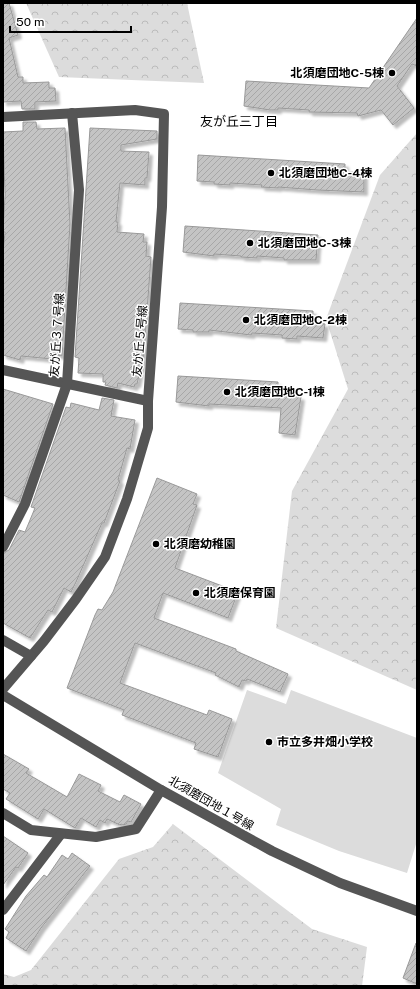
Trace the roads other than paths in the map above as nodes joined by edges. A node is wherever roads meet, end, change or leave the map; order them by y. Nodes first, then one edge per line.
1 (72, 113) junction
2 (3, 117) edge
3 (3, 370) edge
4 (67, 384) junction
5 (148, 401) junction
6 (3, 548) edge
7 (3, 640) edge
8 (31, 656) junction
9 (3, 690) edge
10 (3, 695) edge
11 (161, 790) junction
12 (3, 813) edge
13 (61, 834) junction
14 (3, 910) edge
15 (417, 912) edge

1 - 2 street, 友が丘５号線
1 - 4 street, 友が丘３７号線
1 - 5 street, 友が丘５号線
3 - 4 street
4 - 5 street
4 - 6 street, 友が丘３７号線
5 - 8 street, 友が丘５号線
7 - 8 street
8 - 9 street, 友が丘５号線
10 - 11 street, 北須磨団地１号線
11 - 13 street
11 - 15 street, 北須磨団地１号線
12 - 13 street
13 - 14 street

